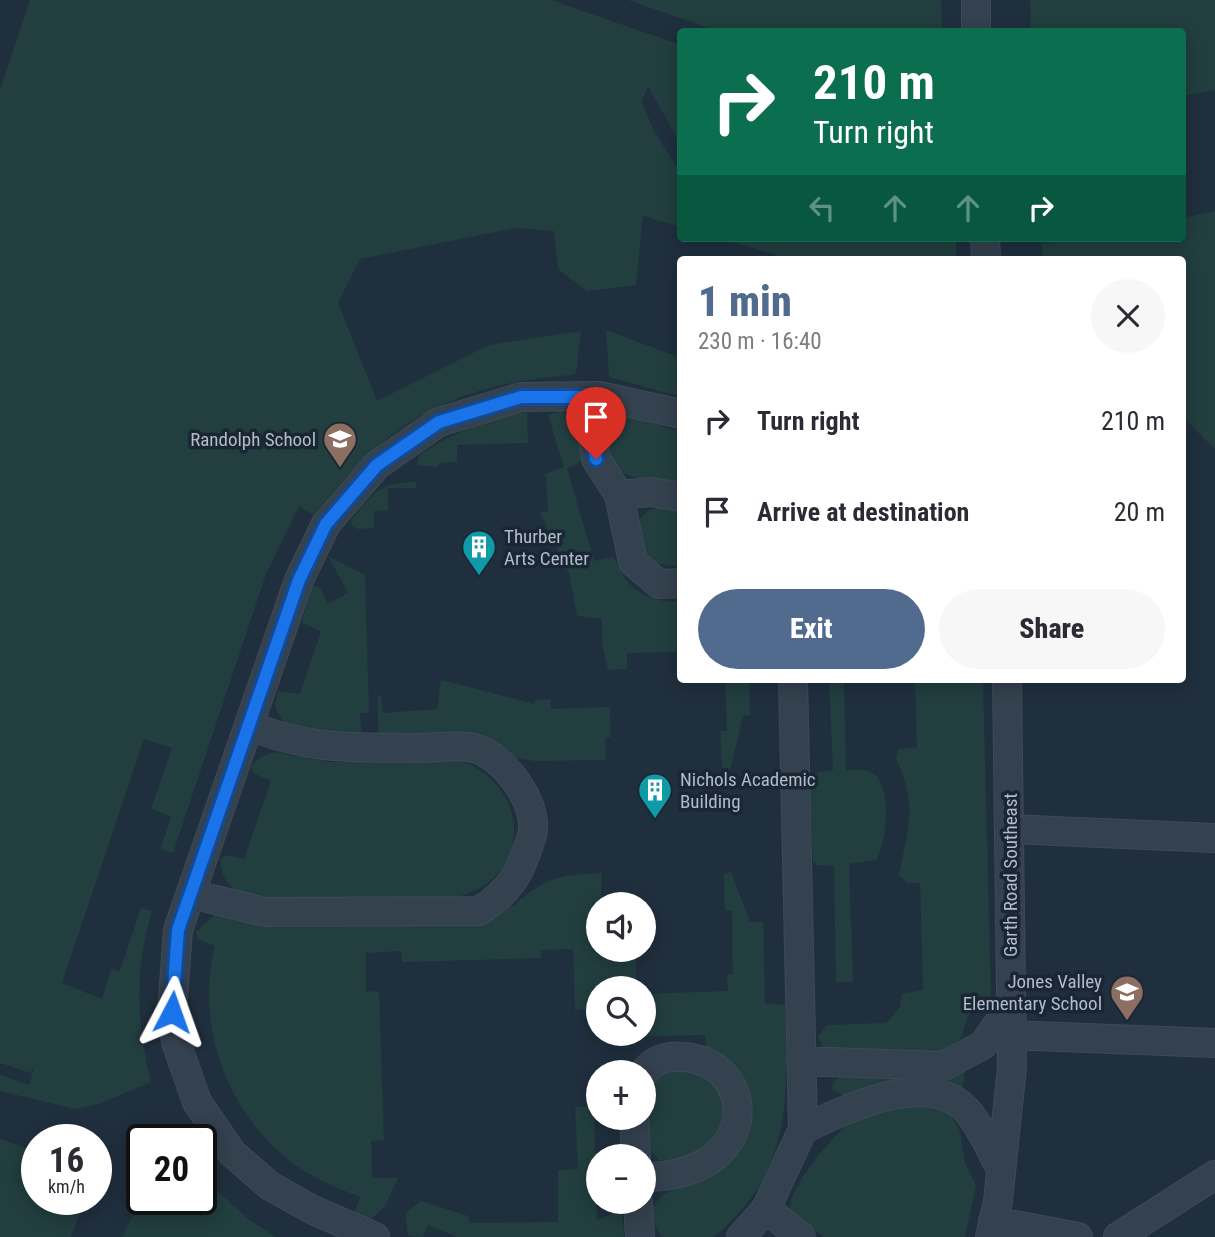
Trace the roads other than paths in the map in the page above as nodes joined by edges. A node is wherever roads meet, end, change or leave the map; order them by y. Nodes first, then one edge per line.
1 (976, 0) edge
2 (976, 28) edge
3 (586, 397) junction
4 (677, 413) edge
5 (619, 495) junction
6 (677, 496) edge
7 (677, 583) edge
8 (793, 683) edge
9 (1007, 683) edge
10 (251, 726) junction
11 (1010, 829) junction
12 (1215, 838) edge
13 (191, 894) junction
14 (1011, 1005) junction
15 (1012, 1035) junction
16 (1215, 1043) edge
17 (656, 1061) edge
18 (801, 1061) junction
19 (803, 1129) junction
20 (1001, 1169) junction
21 (1215, 1175) edge
22 (656, 1177) edge
23 (766, 1209) junction
24 (639, 1214) edge
25 (991, 1229) edge
26 (375, 1237) edge
27 (640, 1237) edge
28 (741, 1237) edge
29 (801, 1237) edge
30 (1078, 1237) edge
31 (1118, 1237) edge

1 - 2 street
3 - 4 street
3 - 5 street
3 - 10 street
5 - 6 street
5 - 7 street
8 - 18 street
9 - 11 street, Garth Road Southeast
10 - 13 street
10 - 13 street
11 - 12 street
11 - 14 street, Garth Road Southeast
13 - 26 street
14 - 15 street, Garth Road Southeast
14 - 18 street
15 - 16 street
15 - 20 street, Garth Road Southeast
17 - 22 street
18 - 19 street
19 - 20 street
19 - 23 street
20 - 25 street, Garth Road Southeast
21 - 31 street
23 - 28 street
23 - 29 street
24 - 27 street
25 - 30 street

